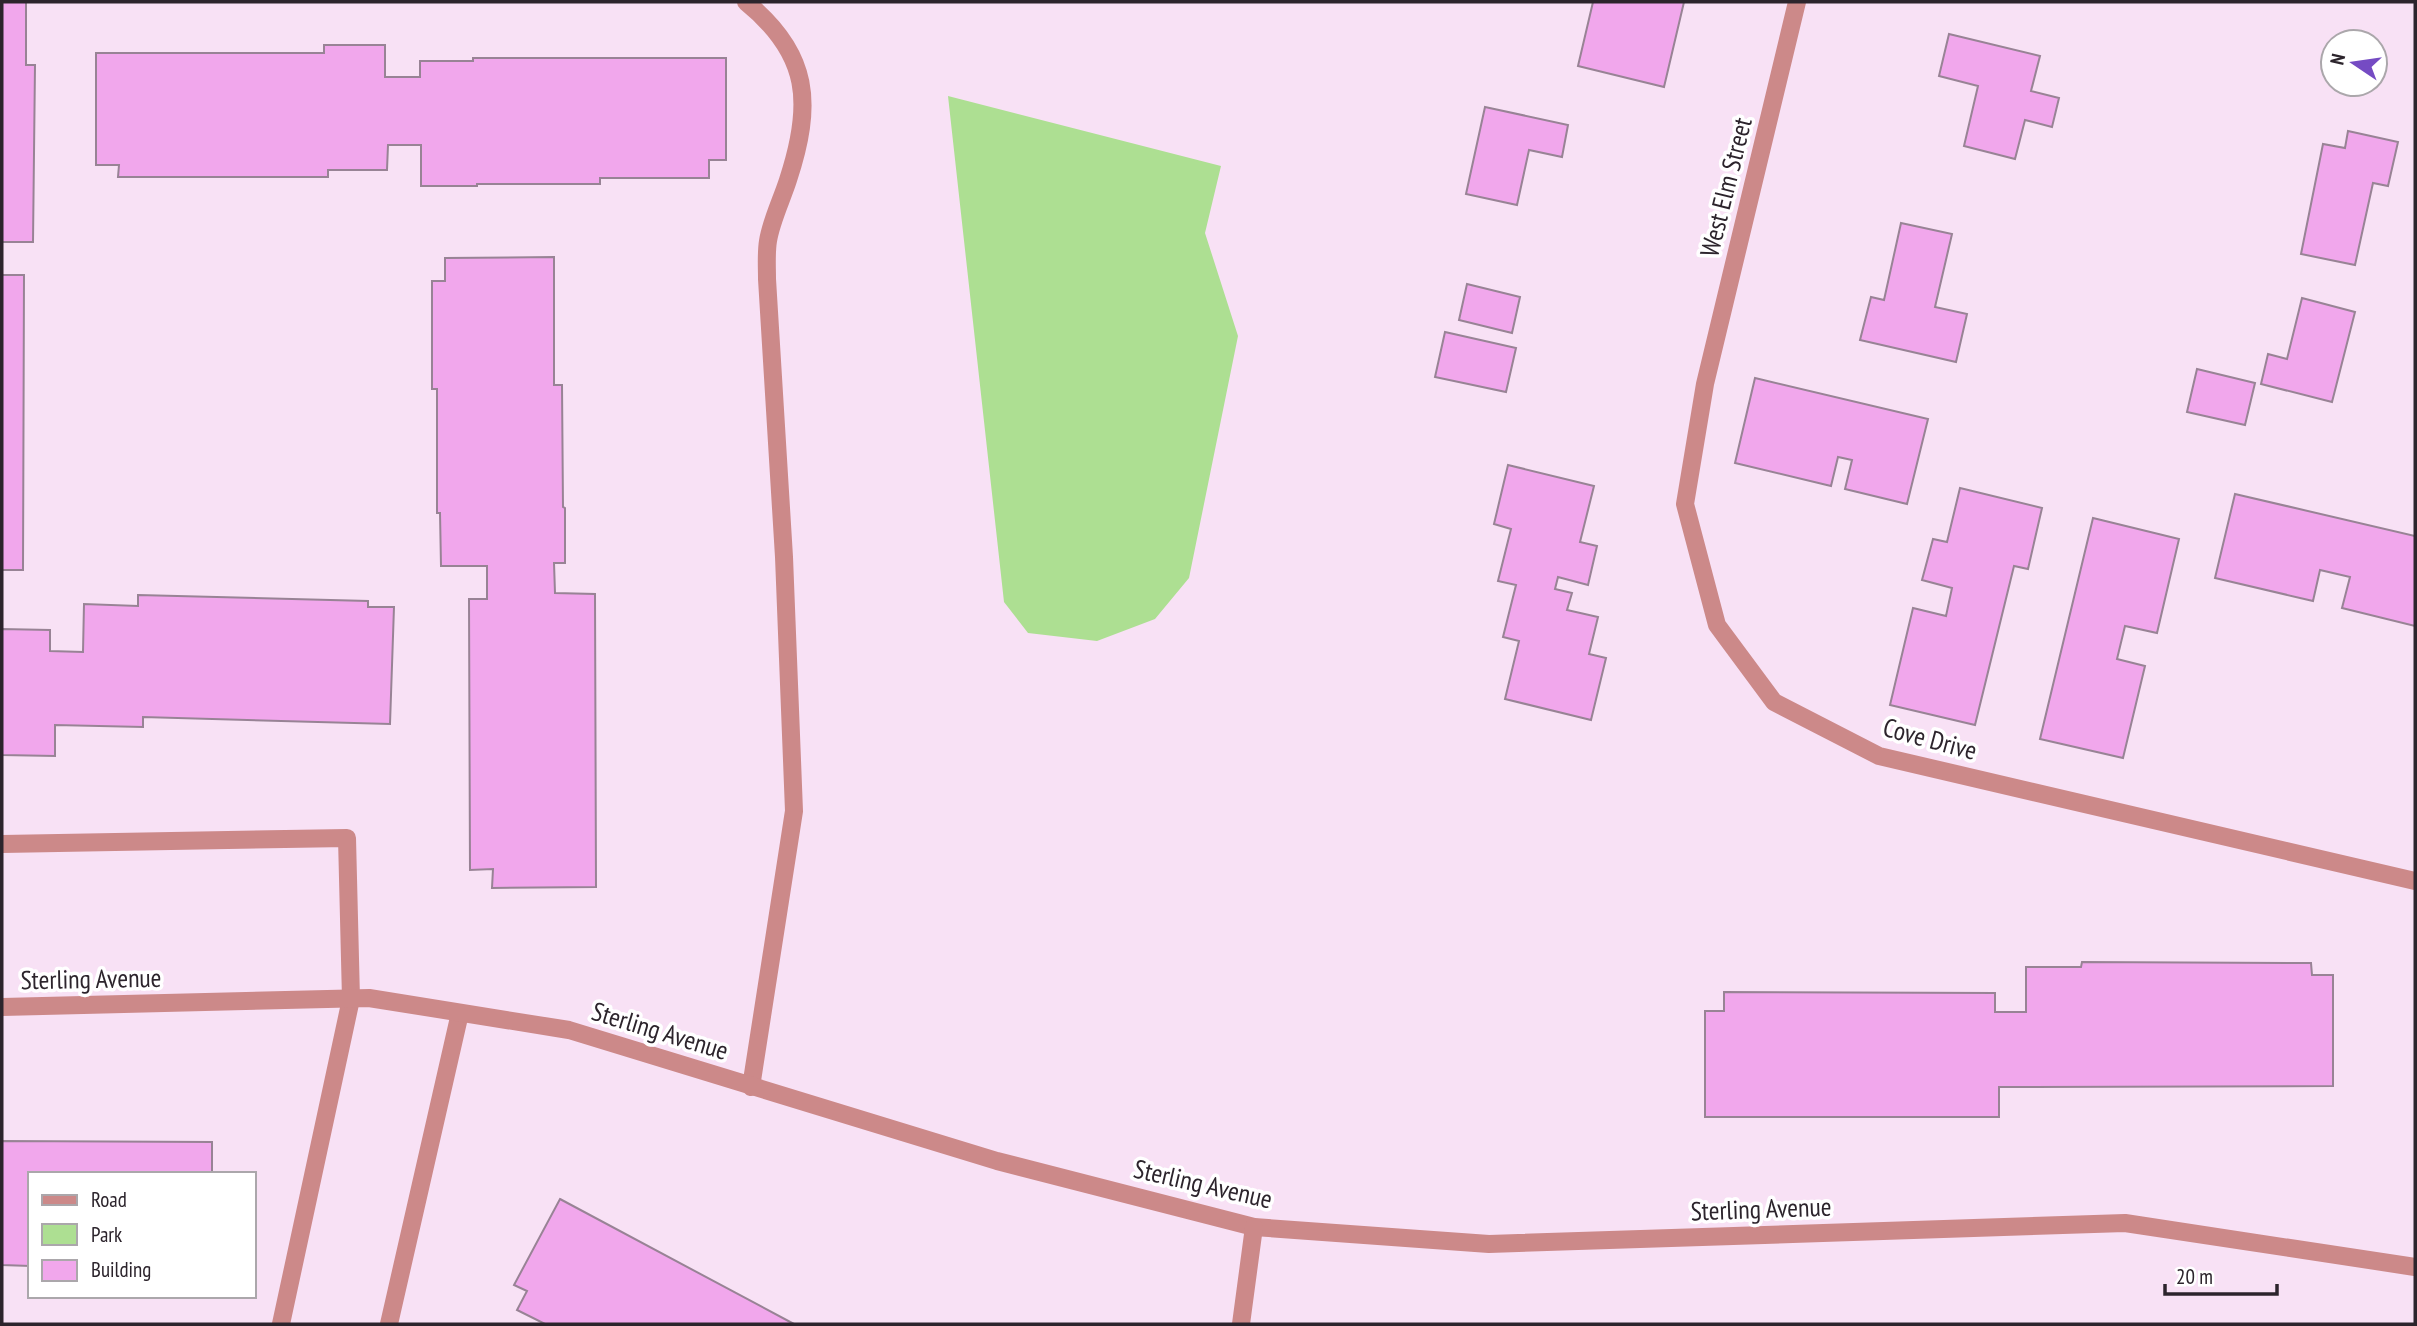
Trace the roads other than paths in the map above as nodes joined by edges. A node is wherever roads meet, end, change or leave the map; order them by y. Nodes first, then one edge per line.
1 (746, 2) edge
2 (1797, 2) edge
3 (1706, 384) joint
4 (2, 844) edge
5 (2415, 881) edge
6 (351, 999) junction
7 (2, 1007) edge
8 (460, 1013) junction
9 (751, 1087) junction
10 (1254, 1227) junction
11 (2415, 1266) edge
12 (281, 1324) edge
13 (389, 1324) edge
14 (1241, 1324) edge

1 - 9 street
2 - 3 street, West Elm Street
3 - 5 street, Cove Drive
4 - 6 street
6 - 7 street, Sterling Avenue
6 - 8 street, Sterling Avenue
6 - 12 street
8 - 9 street, Sterling Avenue
8 - 13 street
9 - 10 street, Sterling Avenue
10 - 11 street, Sterling Avenue
10 - 14 street

